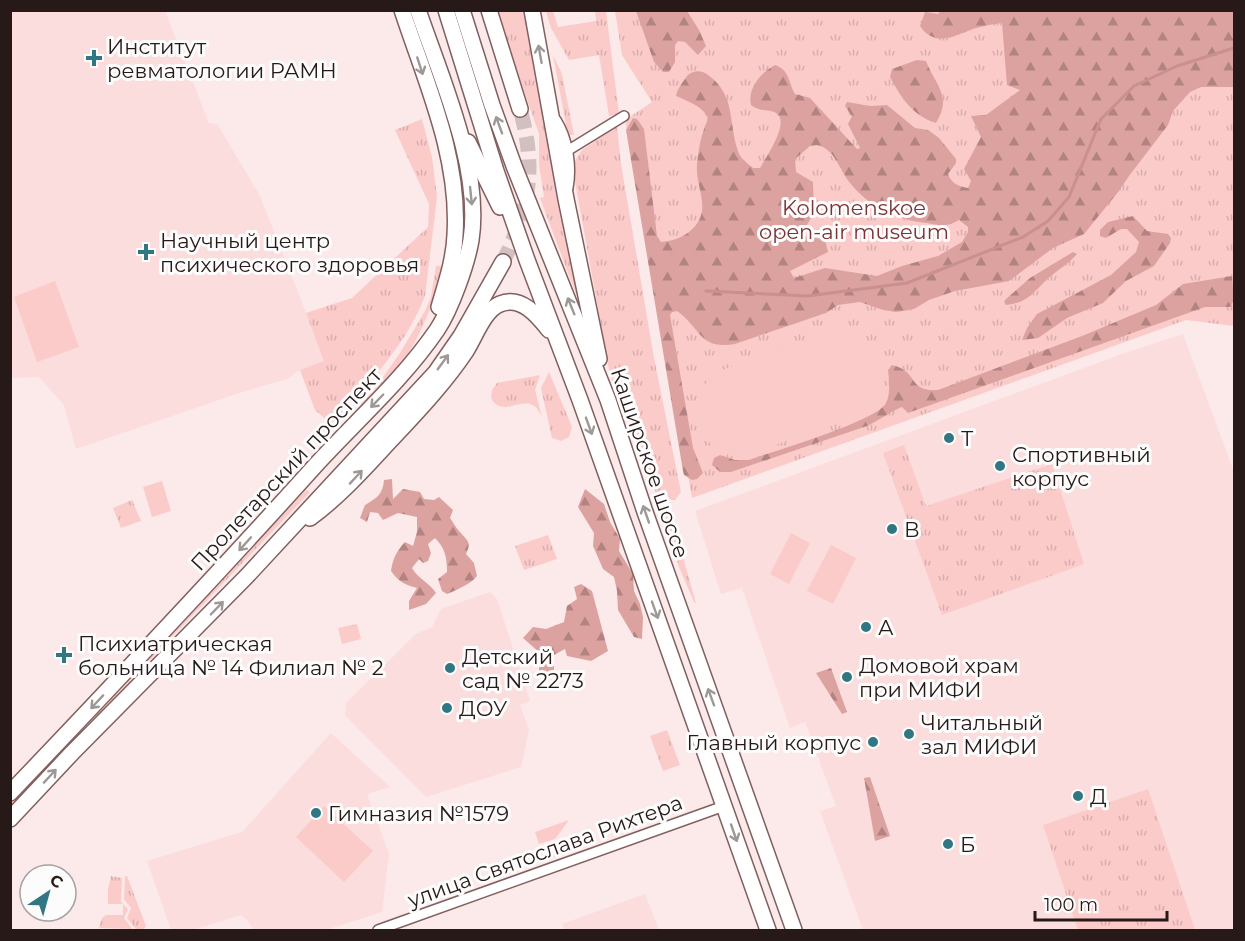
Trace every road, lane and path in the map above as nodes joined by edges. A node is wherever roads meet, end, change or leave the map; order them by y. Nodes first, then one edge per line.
1 (402, 10) edge
2 (418, 10) edge
3 (446, 10) edge
4 (462, 10) edge
5 (489, 10) edge
6 (532, 10) edge
7 (520, 109) tunnel mouth
8 (549, 111) junction
9 (624, 116) dead end
10 (456, 118) junction
11 (567, 151) junction
12 (566, 199) junction
13 (527, 260) junction
14 (503, 262) tunnel mouth
15 (561, 350) junction
16 (416, 357) junction
17 (608, 400) junction
18 (279, 542) junction
19 (10, 793) edge
20 (724, 806) junction
21 (10, 819) edge
22 (378, 930) edge
23 (768, 930) edge
24 (794, 930) edge

1 -> 16 main road
2 - 10 main road
3 - 13 main road, Каширское шоссе
17 -> 4 main road, Каширское шоссе
5 - 7 main road
8 -> 6 main road
8 - 11 street
8 - 12 main road
9 - 11 street
10 - 13 main road
10 -> 16 main road, Пролетарский проспект
11 - 12 street
12 - 17 main road
13 - 15 main road, Каширское шоссе
18 -> 14 main road, Пролетарский проспект
18 -> 15 main road
15 -> 20 main road, Каширское шоссе
16 -> 19 main road, Пролетарский проспект
24 -> 17 main road, Каширское шоссе
21 -> 18 main road, Пролетарский проспект
20 - 22 street, улица Святослава Рихтера
20 -> 23 main road, Каширское шоссе

